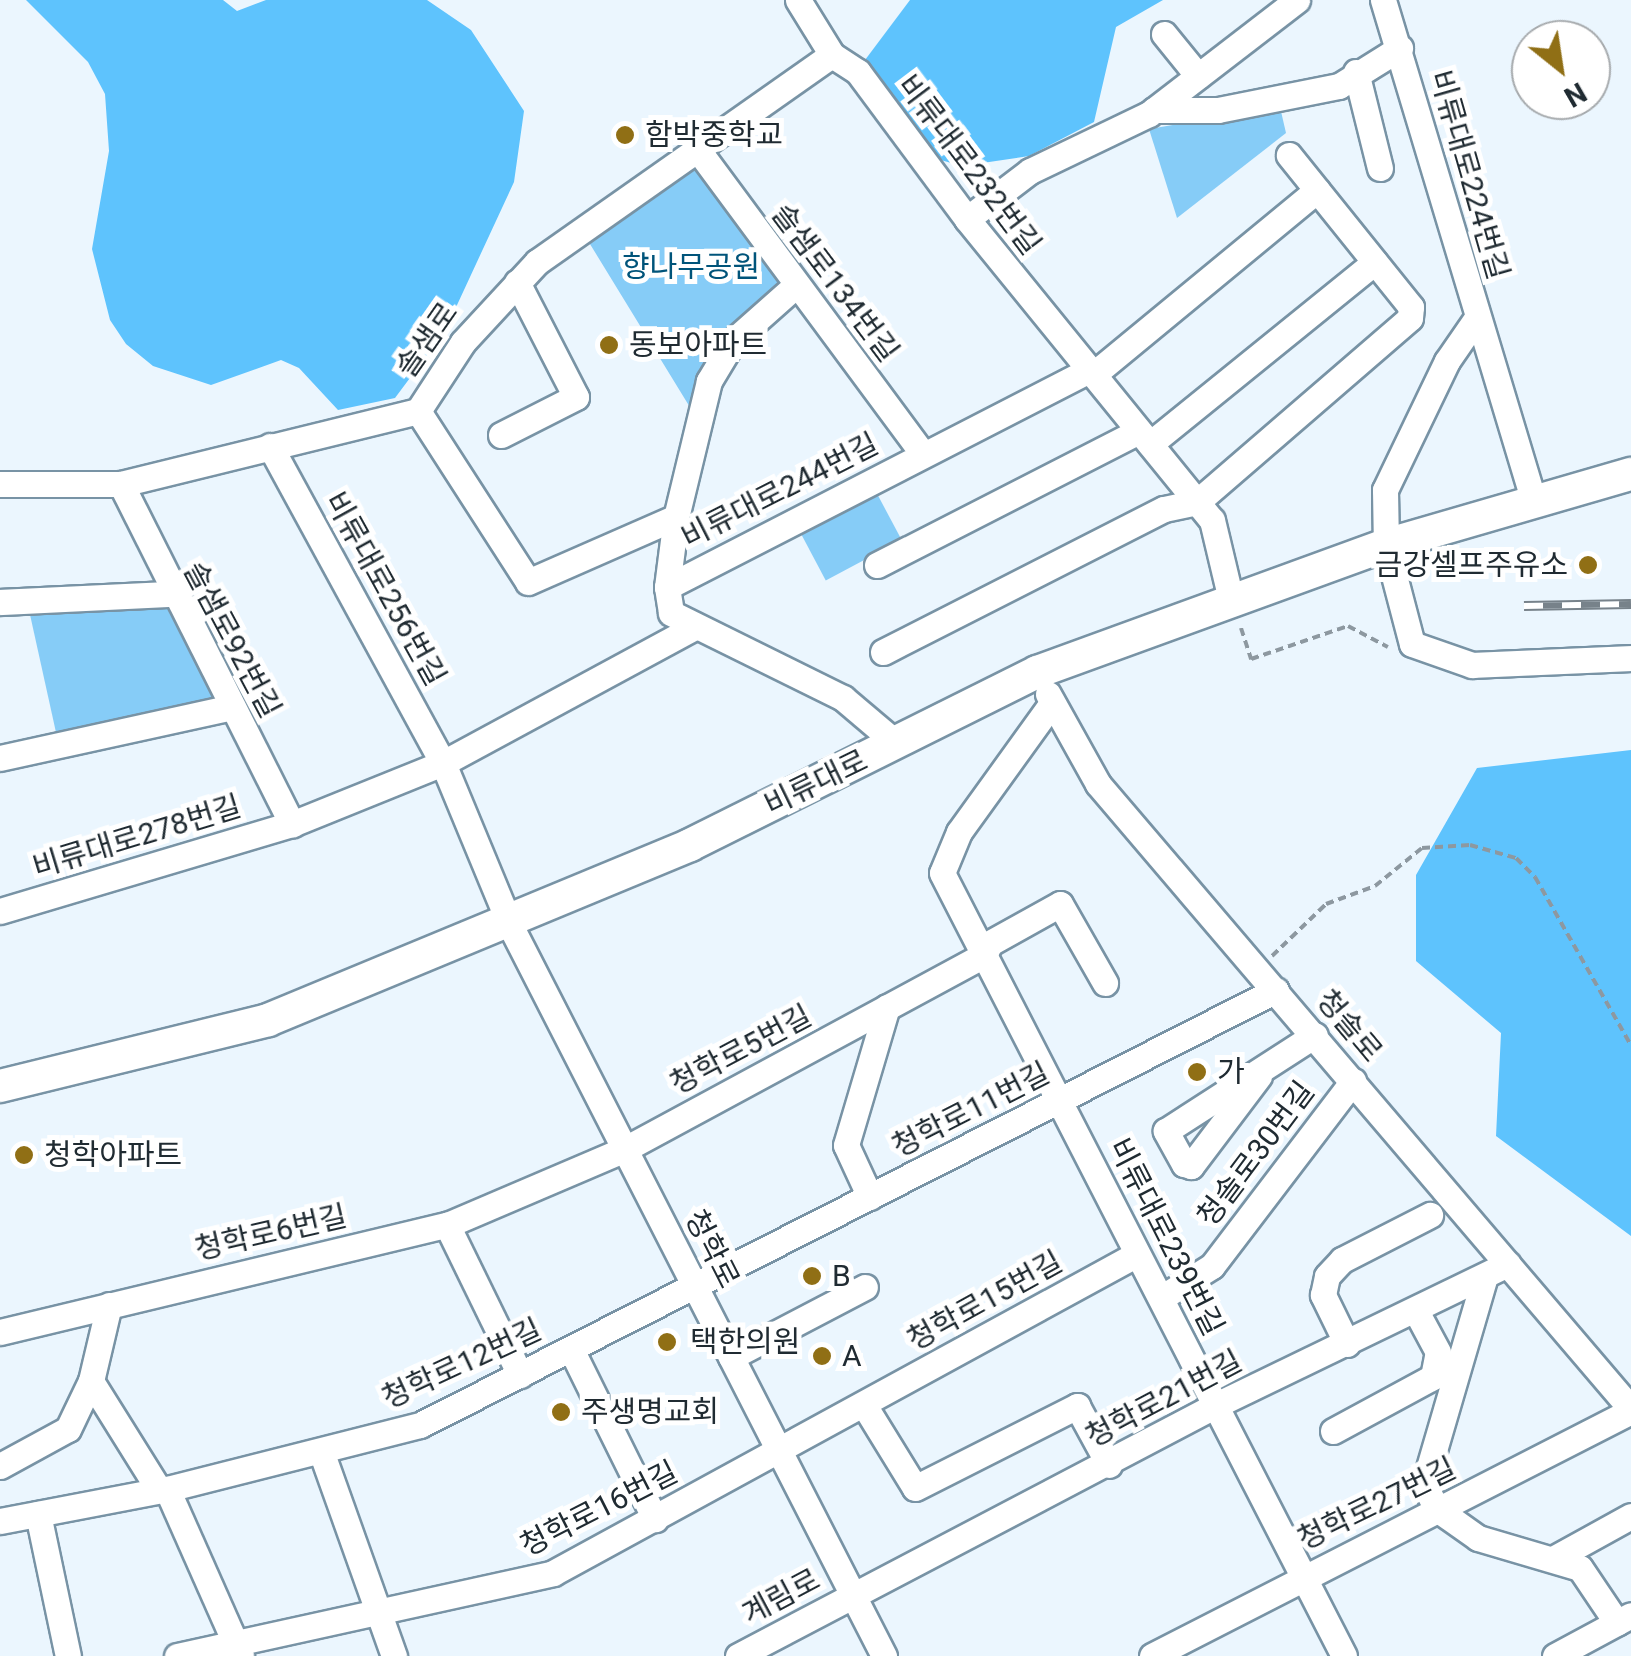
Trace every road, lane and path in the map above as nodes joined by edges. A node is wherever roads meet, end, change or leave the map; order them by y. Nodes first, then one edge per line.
1 (798, 0) edge
2 (1383, 0) edge
3 (1291, 2) edge
4 (1164, 34) dead end
5 (1400, 48) junction
6 (832, 54) junction
7 (1356, 72) junction
8 (1198, 76) junction
9 (1154, 110) junction
10 (698, 150) junction
11 (1289, 155) dead end
12 (1380, 168) dead end
13 (1317, 190) junction
14 (967, 220) junction
15 (1375, 262) junction
16 (516, 282) junction
17 (795, 286) junction
18 (1476, 318) junction
19 (1092, 372) junction
20 (418, 410) junction
21 (501, 434) dead end
22 (1145, 437) junction
23 (270, 446) junction
24 (923, 454) junction
25 (1631, 474) edge
26 (0, 484) edge
27 (120, 484) junction
28 (1197, 502) junction
29 (1534, 502) junction
30 (676, 517) junction
31 (1386, 545) junction
32 (877, 565) dead end
33 (667, 587) junction
34 (171, 594) junction
35 (1232, 600) junction
36 (0, 602) edge
37 (693, 628) junction
38 (883, 652) dead end
39 (1631, 658) edge
40 (1038, 672) junction
41 (1052, 703) junction
42 (231, 707) junction
43 (896, 743) junction
44 (0, 758) edge
45 (444, 763) junction
46 (292, 824) junction
47 (0, 911) edge
48 (510, 924) junction
49 (984, 955) junction
50 (1258, 969) junction
51 (1105, 983) dead end
52 (1276, 990) junction
53 (888, 1008) junction
54 (1315, 1036) junction
55 (1631, 1045) edge
56 (1259, 1076) dead end
57 (1353, 1081) junction
58 (0, 1086) edge
59 (1059, 1101) junction
60 (625, 1149) junction
61 (870, 1197) junction
62 (1430, 1215) dead end
63 (447, 1224) junction
64 (1137, 1254) junction
65 (1497, 1270) junction
66 (694, 1286) junction
67 (864, 1287) dead end
68 (1160, 1298) junction
69 (109, 1305) junction
70 (1416, 1311) junction
71 (0, 1332) edge
72 (1347, 1344) junction
73 (571, 1349) junction
74 (731, 1357) junction
75 (520, 1375) junction
76 (91, 1381) junction
77 (864, 1406) junction
78 (1216, 1406) junction
79 (1631, 1410) edge
80 (1333, 1431) dead end
81 (322, 1451) junction
82 (780, 1452) junction
83 (1109, 1465) junction
84 (0, 1466) edge
85 (163, 1489) junction
86 (1438, 1509) junction
87 (38, 1514) junction
88 (1631, 1516) edge
89 (655, 1519) junction
90 (0, 1521) edge
91 (1554, 1559) junction
92 (1303, 1576) junction
93 (853, 1596) junction
94 (380, 1613) junction
95 (1624, 1619) edge
96 (1587, 1648) edge
97 (240, 1650) edge
98 (68, 1656) edge
99 (177, 1656) edge
100 (394, 1656) edge
101 (738, 1656) edge
102 (884, 1656) edge
103 (1152, 1656) edge
104 (1344, 1656) edge
105 (1555, 1656) edge

1 - 6 street, 비류대로232번길
2 - 5 street, 비류대로224번길
3 - 8 street
4 - 8 street
5 - 7 street, 비류대로224번길
5 - 18 street, 비류대로224번길
6 - 10 street, 솔샘로
6 - 14 street, 비류대로232번길
7 - 9 street, 비류대로224번길
7 - 12 street
8 - 9 street
9 - 14 street
10 - 16 street, 솔샘로
10 - 17 street, 솔샘로134번길
11 - 13 street
13 - 15 street
13 - 19 street
14 - 19 street, 비류대로232번길
15 - 22 street
15 - 28 street
16 - 20 street, 솔샘로
16 - 21 street
17 - 24 street, 솔샘로134번길
17 - 30 street, 비류대로244번길
18 - 29 street, 비류대로224번길
18 - 31 street, 비류대로224번길
19 - 22 street, 비류대로232번길
19 - 24 street
20 - 23 street, 솔샘로
20 - 30 street
22 - 28 street, 비류대로232번길
22 - 32 street
23 - 27 street, 솔샘로
23 - 45 street, 비류대로256번길
24 - 33 street, 비류대로244번길
25 - 29 main road, 비류대로
26 - 27 street, 솔샘로
27 - 34 street, 솔샘로92번길
28 - 35 street, 비류대로232번길
28 - 38 street
29 - 31 main road, 비류대로
30 - 33 street, 비류대로244번길
31 - 35 main road, 비류대로
31 - 39 street, 비류대로224번길
33 - 37 street, 비류대로244번길
34 - 36 street
34 - 42 street, 솔샘로92번길
35 - 40 main road, 비류대로
37 - 43 street
37 - 45 street
40 - 41 street, 청솔로
40 - 43 main road, 비류대로
41 - 49 street, 비류대로239번길
41 - 50 street, 청솔로
42 - 44 street
42 - 46 street, 솔샘로92번길
43 - 48 main road, 비류대로
45 - 46 street
45 - 48 street, 비류대로256번길
46 - 47 street, 비류대로278번길
48 - 58 main road, 비류대로
48 - 60 street, 청학로
49 - 51 street
49 - 53 street, 청학로5번길
49 - 59 street, 비류대로239번길
50 - 52 street, 청솔로
50 - 55 path
52 - 54 street, 청솔로
52 - 59 street, 청학로11번길
53 - 60 street, 청학로5번길
53 - 61 street
54 - 56 street
54 - 57 street, 청솔로
57 - 65 street, 청솔로
57 - 68 street, 청솔로30번길
59 - 61 street, 청학로11번길
59 - 64 street, 비류대로239번길
60 - 63 street, 청학로6번길
60 - 66 street, 청학로
61 - 66 street, 청학로11번길
62 - 72 street
63 - 69 street, 청학로6번길
63 - 75 street
64 - 68 street, 비류대로239번길
64 - 77 street, 청학로15번길
65 - 70 street, 청학로21번길
65 - 79 street, 청솔로
65 - 86 street
66 - 73 street, 청학로12번길
66 - 74 street, 청학로
67 - 74 street
68 - 78 street, 비류대로239번길
69 - 71 street, 청학로6번길
69 - 76 street
70 - 72 street, 청학로21번길
70 - 80 street
72 - 78 street, 청학로21번길
73 - 75 street, 청학로12번길
73 - 89 street, 청학로12번길
74 - 82 street, 청학로
75 - 81 street, 청학로12번길
76 - 84 street
76 - 85 street
77 - 82 street, 청학로15번길
77 - 83 street
78 - 83 street, 청학로21번길
78 - 92 street, 비류대로239번길
79 - 86 street, 청학로27번길
81 - 85 street, 청학로12번길
81 - 94 street
82 - 89 street, 청학로16번길
82 - 93 street, 청학로
83 - 93 street, 청학로21번길
85 - 87 street, 청학로12번길
85 - 97 street
86 - 91 street
86 - 92 street, 청학로27번길
87 - 90 street, 청학로12번길
87 - 98 street
88 - 91 street
89 - 94 street, 청학로16번길
91 - 95 street
92 - 103 street, 청학로27번길
92 - 104 street, 비류대로239번길
93 - 101 street, 계림로
93 - 102 street, 청학로
94 - 97 street, 청학로16번길
94 - 100 street
95 - 96 street
96 - 105 street
97 - 99 street, 청학로16번길

